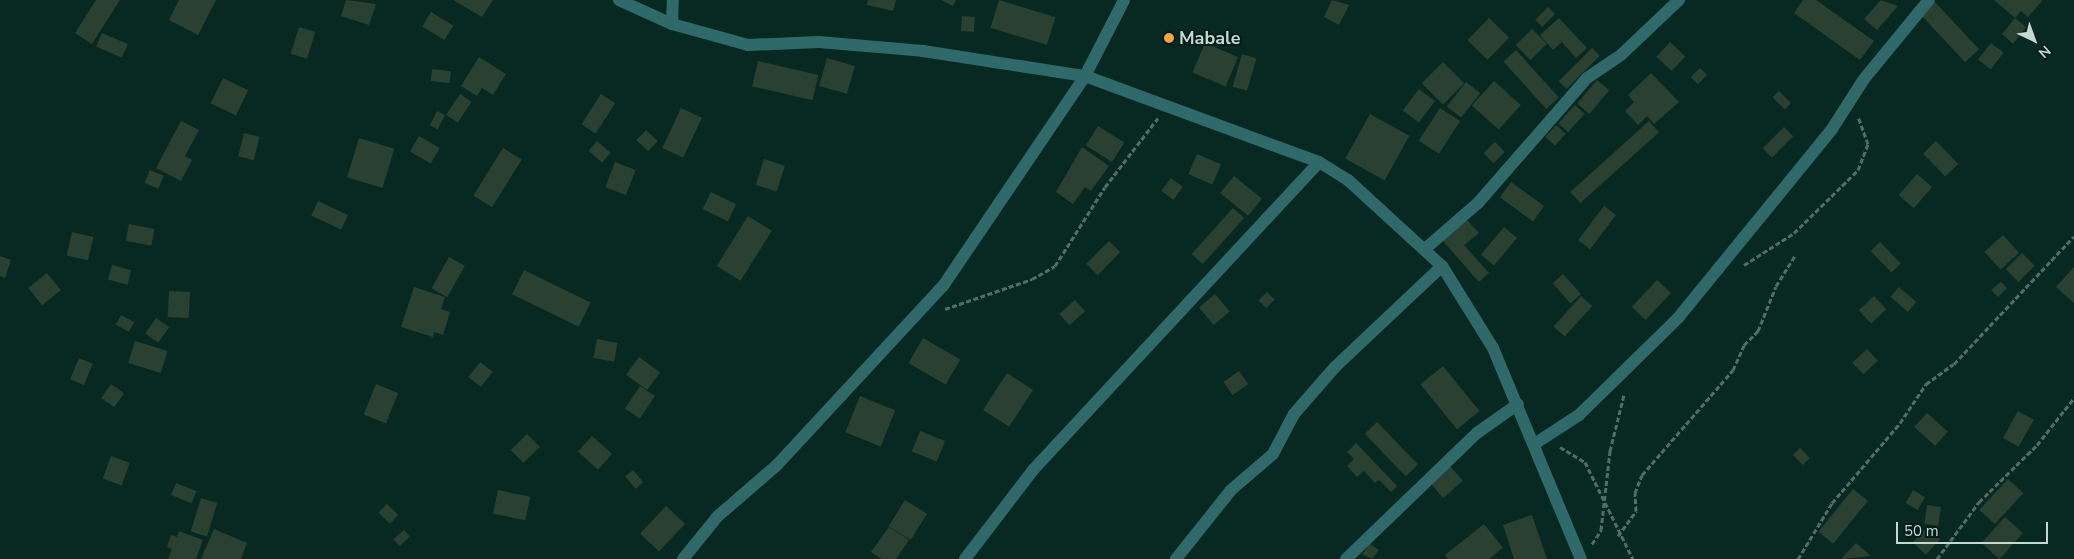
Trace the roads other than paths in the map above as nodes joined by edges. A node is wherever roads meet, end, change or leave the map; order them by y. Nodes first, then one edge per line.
1 (620, 0) edge
2 (673, 0) edge
3 (1124, 0) edge
4 (1679, 0) edge
5 (1929, 0) edge
6 (672, 24) junction
7 (1085, 76) junction
8 (1319, 162) junction
9 (1426, 248) junction
10 (1442, 266) junction
11 (1518, 404) junction
12 (1536, 443) junction
13 (1584, 555) edge
14 (683, 559) edge
15 (965, 559) edge
16 (1176, 559) edge
17 (1346, 559) edge

1 - 6 street
2 - 6 street
3 - 7 street
4 - 9 street
5 - 12 street
6 - 7 street
7 - 8 street
7 - 14 street
8 - 9 street
8 - 15 street
9 - 10 street
10 - 11 street
10 - 16 street
11 - 12 street
11 - 17 street
12 - 13 street

